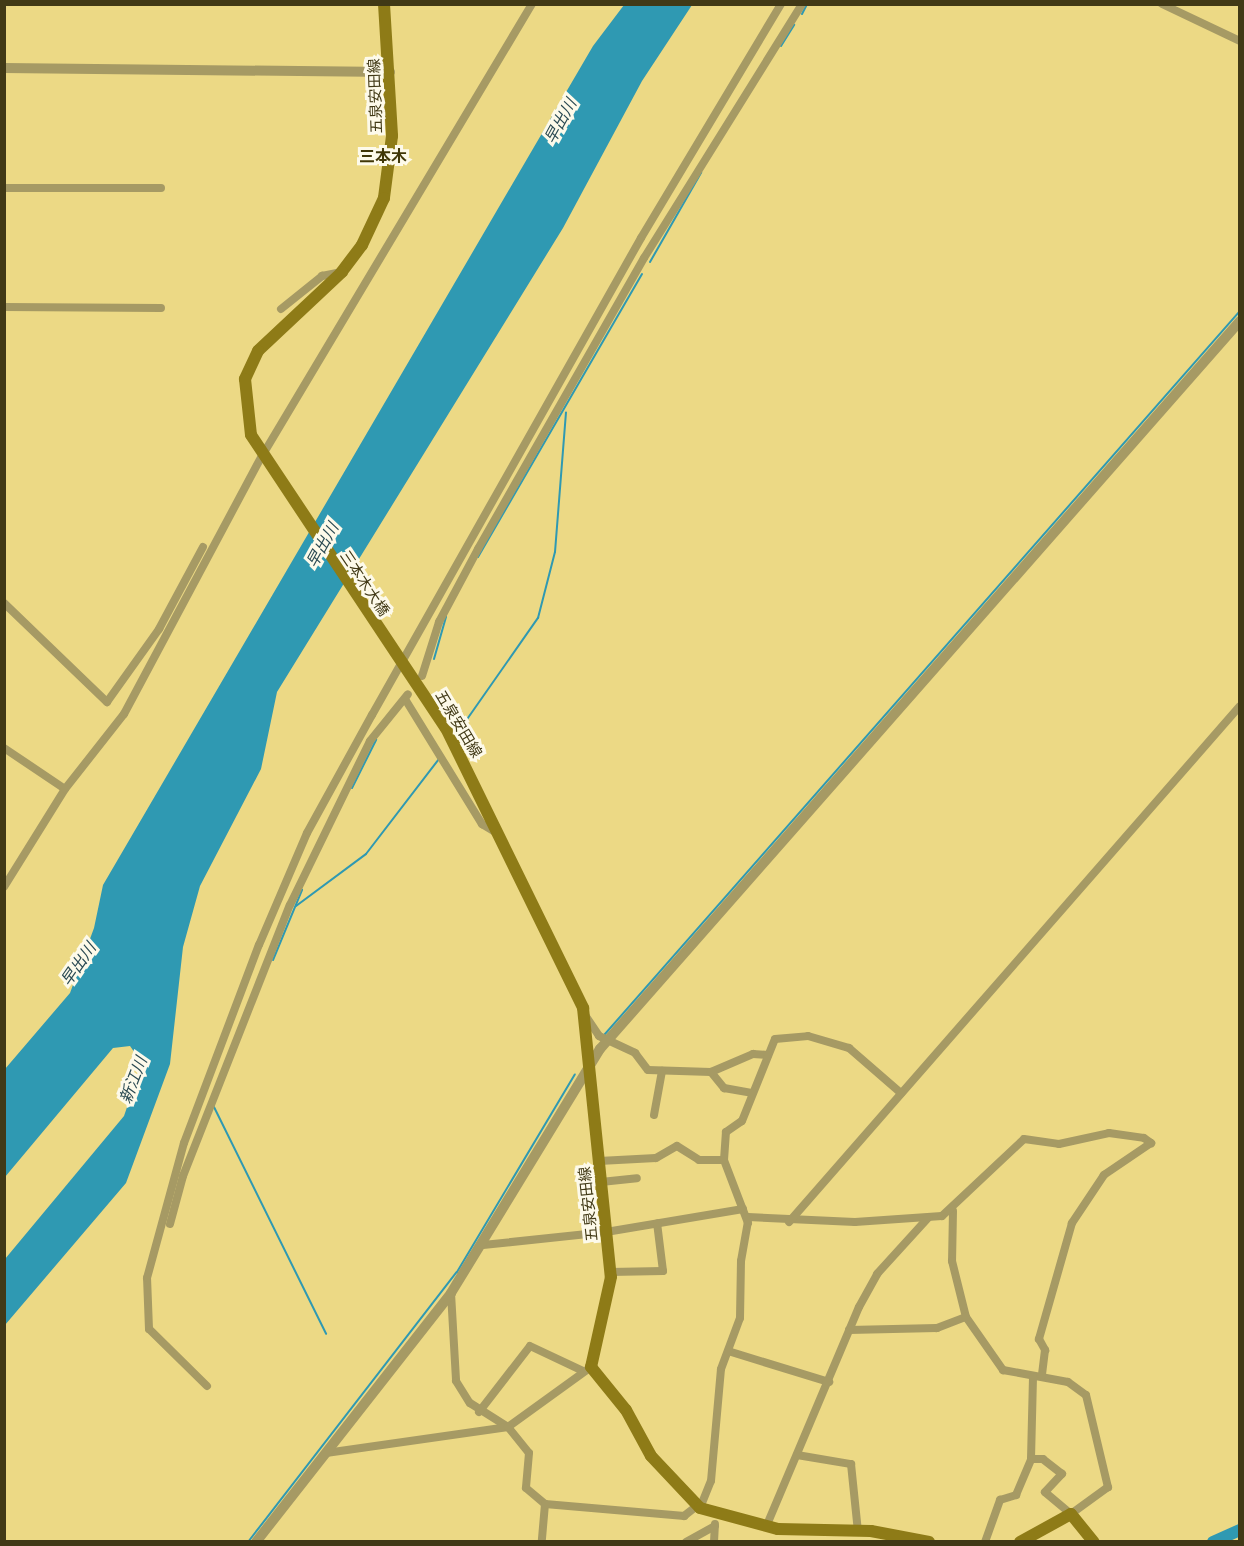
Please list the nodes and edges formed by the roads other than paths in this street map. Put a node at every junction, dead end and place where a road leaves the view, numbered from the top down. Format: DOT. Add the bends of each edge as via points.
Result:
graph roads {
  1 [pos="384,4"];
  2 [pos="532,4"];
  3 [pos="781,4"];
  4 [pos="802,4"];
  5 [pos="1162,4"];
  6 [pos="1239,41"];
  7 [pos="4,69"];
  8 [pos="390,72"];
  9 [pos="4,188"];
  10 [pos="161,189"];
  11 [pos="342,272"];
  12 [pos="4,307"];
  13 [pos="161,308"];
  14 [pos="281,309"];
  15 [pos="1239,321"];
  16 [pos="263,458"];
  17 [pos="203,547"];
  18 [pos="4,603"];
  19 [pos="402,665"];
  20 [pos="422,676"];
  21 [pos="1239,706"];
  22 [pos="4,748"];
  23 [pos="65,789"];
  24 [pos="499,834"];
  25 [pos="4,887"];
  26 [pos="583,1012"];
  27 [pos="608,1041"];
  28 [pos="768,1055"];
  29 [pos="589,1065"];
  30 [pos="662,1071"];
  31 [pos="711,1071"];
  32 [pos="752,1093"];
  33 [pos="902,1093"];
  34 [pos="654,1115"];
  35 [pos="724,1160"];
  36 [pos="598,1161"];
  37 [pos="637,1178"];
  38 [pos="601,1182"];
  39 [pos="743,1209"];
  40 [pos="953,1211"];
  41 [pos="748,1217"];
  42 [pos="928,1218"];
  43 [pos="789,1222"];
  44 [pos="657,1223"];
  45 [pos="170,1224"];
  46 [pos="606,1232"];
  47 [pos="483,1245"];
  48 [pos="610,1272"];
  49 [pos="451,1293"];
  50 [pos="966,1317"];
  51 [pos="849,1330"];
  52 [pos="728,1351"];
  53 [pos="587,1369"];
  54 [pos="1037,1377"];
  55 [pos="829,1382"];
  56 [pos="207,1386"];
  57 [pos="479,1412"];
  58 [pos="508,1427"];
  59 [pos="326,1453"];
  60 [pos="797,1455"];
  61 [pos="1031,1459"];
  62 [pos="545,1504"];
  63 [pos="698,1507"];
  64 [pos="1071,1514"];
  65 [pos="716,1521"];
  66 [pos="766,1527"];
  67 [pos="858,1532"];
  68 [pos="819,1537"];
  69 [pos="256,1542"];
  70 [pos="542,1542"];
  71 [pos="686,1542"];
  72 [pos="714,1542"];
  73 [pos="929,1542"];
  74 [pos="985,1542"];
  75 [pos="1020,1542"];
  76 [pos="1094,1542"];
  1 -- 8 [label="main road, 五泉安田線"];
  2 -- 16 [label="street"];
  3 -- 19 [label="street" via="604,303"];
  4 -- 20 [label="street" via="644,258 478,549 439,622"];
  5 -- 6 [label="street"];
  7 -- 8 [label="street"];
  8 -- 11 [label="main road, 五泉安田線" via="391,163 384,198 362,245"];
  9 -- 10 [label="street"];
  11 -- 14 [label="street" via="322,276"];
  11 -- 16 [label="main road, 五泉安田線" via="258,351 245,379 247,419"];
  12 -- 13 [label="street"];
  15 -- 27 [label="street"];
  16 -- 19 [label="main road, 三本木大橋"];
  16 -- 23 [label="street" via="124,714"];
  17 -- 18 [label="street" via="159,629 107,702"];
  19 -- 24 [label="main road, 五泉安田線" via="446,728"];
  19 -- 56 [label="street" via="307,833 259,945 162,1210 147,1278 149,1329"];
  21 -- 33 [label="street"];
  22 -- 23 [label="street"];
  23 -- 25 [label="street"];
  24 -- 26 [label="main road, 五泉安田線"];
  24 -- 45 [label="street" via="482,824 407,696 370,741 290,904 187,1165"];
  26 -- 27 [label="street"];
  26 -- 29 [label="main road, 五泉安田線"];
  27 -- 29 [label="street"];
  27 -- 30 [label="street" via="635,1053 645,1068"];
  28 -- 31 [label="street" via="753,1054"];
  28 -- 32 [label="street"];
  28 -- 33 [label="street" via="776,1039 824,1038 866,1058"];
  29 -- 36 [label="main road, 五泉安田線"];
  29 -- 47 [label="street"];
  30 -- 31 [label="street"];
  30 -- 34 [label="street"];
  31 -- 32 [label="street" via="724,1088"];
  32 -- 35 [label="street" via="742,1121 726,1132"];
  33 -- 43 [label="street"];
  35 -- 36 [label="street" via="699,1160 693,1151 677,1146 656,1158"];
  35 -- 39 [label="street"];
  36 -- 38 [label="main road, 五泉安田線"];
  37 -- 38 [label="street"];
  38 -- 46 [label="main road, 五泉安田線"];
  39 -- 41 [label="street"];
  39 -- 44 [label="street"];
  40 -- 42 [label="street"];
  40 -- 50 [label="street" via="952,1261"];
  40 -- 54 [label="street" via="1024,1139 1059,1144 1109,1133 1151,1143 1104,1175 1072,1223 1039,1339 1045,1350"];
  41 -- 43 [label="street"];
  41 -- 52 [label="street" via="740,1318"];
  42 -- 43 [label="street"];
  42 -- 51 [label="street" via="877,1274"];
  44 -- 46 [label="street"];
  44 -- 48 [label="street" via="663,1271"];
  46 -- 47 [label="street"];
  46 -- 48 [label="main road, 五泉安田線"];
  47 -- 49 [label="street"];
  48 -- 53 [label="main road, 五泉安田線" via="611,1290"];
  49 -- 57 [label="street" via="456,1381"];
  49 -- 59 [label="street"];
  50 -- 51 [label="street" via="937,1328"];
  50 -- 54 [label="street" via="1003,1370"];
  51 -- 55 [label="street"];
  52 -- 55 [label="street"];
  52 -- 63 [label="street" via="711,1480"];
  53 -- 57 [label="street" via="530,1346"];
  53 -- 58 [label="street" via="578,1381"];
  53 -- 63 [label="main road" via="626,1410 651,1456"];
  54 -- 61 [label="street"];
  54 -- 64 [label="street" via="1068,1382 1086,1395 1104,1458 1108,1487"];
  55 -- 60 [label="street"];
  57 -- 58 [label="street"];
  58 -- 59 [label="street"];
  58 -- 62 [label="street" via="529,1453 526,1488"];
  59 -- 69 [label="street"];
  60 -- 66 [label="street"];
  60 -- 67 [label="street" via="851,1464"];
  61 -- 64 [label="street" via="1043,1459 1062,1474 1045,1492"];
  61 -- 74 [label="street" via="1016,1495 1000,1500"];
  62 -- 63 [label="street" via="684,1516"];
  62 -- 70 [label="street"];
  63 -- 65 [label="main road"];
  64 -- 75 [label="main road"];
  64 -- 76 [label="main road"];
  65 -- 66 [label="main road"];
  65 -- 71 [label="street"];
  65 -- 72 [label="street"];
  66 -- 68 [label="main road"];
  67 -- 68 [label="main road"];
  67 -- 73 [label="main road"];
}
